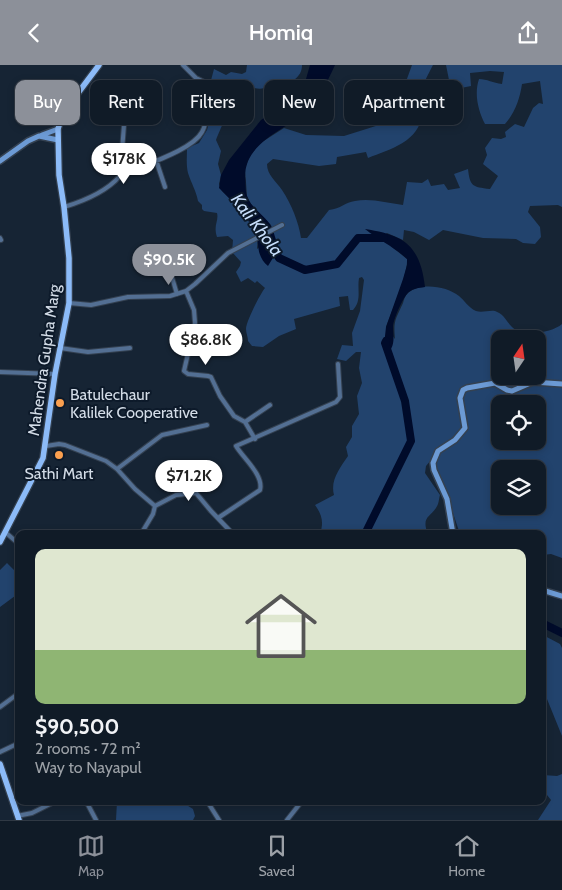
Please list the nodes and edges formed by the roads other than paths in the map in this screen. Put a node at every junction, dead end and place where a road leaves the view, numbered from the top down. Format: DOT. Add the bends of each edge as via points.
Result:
graph roads {
  1 [pos="99,65"];
  2 [pos="184,65"];
  3 [pos="124,125"];
  4 [pos="58,129"];
  5 [pos="39,135"];
  6 [pos="58,140"];
  7 [pos="156,160"];
  8 [pos="0,161"];
  9 [pos="128,172"];
  10 [pos="165,187"];
  11 [pos="64,207"];
  12 [pos="282,225"];
  13 [pos="167,261"];
  14 [pos="186,291"];
  15 [pos="177,294"];
  16 [pos="69,303"];
  17 [pos="60,348"];
  18 [pos="130,348"];
  19 [pos="338,364"];
  20 [pos="0,372"];
  21 [pos="55,374"];
  22 [pos="562,384"];
  23 [pos="270,405"];
  24 [pos="245,423"];
  25 [pos="207,425"];
  26 [pos="255,439"];
  27 [pos="46,446"];
  28 [pos="117,469"];
  29 [pos="155,506"];
  30 [pos="218,518"];
  31 [pos="2,530"];
  32 [pos="143,530"];
  33 [pos="229,530"];
  34 [pos="452,530"];
  35 [pos="15,541"];
  36 [pos="0,542"];
  37 [pos="546,591"];
  38 [pos="562,596"];
  39 [pos="15,696"];
  40 [pos="0,707"];
  41 [pos="15,745"];
  42 [pos="0,752"];
  43 [pos="0,764"];
  44 [pos="48,805"];
  45 [pos="88,805"];
  46 [pos="210,805"];
  47 [pos="299,805"];
  48 [pos="18,818"];
  49 [pos="96,820"];
  50 [pos="219,820"];
  51 [pos="287,820"];
  1 -- 4 [label="main road, Mahendra Gupha Marg" via="63,113"];
  2 -- 7 [label="street" via="207,84 208,107 202,134 180,151"];
  3 -- 9 [label="street" via="122,151"];
  4 -- 5 [label="street"];
  4 -- 6 [label="main road, Mahendra Gupha Marg"];
  5 -- 6 [label="street"];
  5 -- 8 [label="street"];
  6 -- 11 [label="main road, Mahendra Gupha Marg"];
  7 -- 9 [label="street"];
  7 -- 10 [label="street"];
  9 -- 11 [label="street" via="88,198"];
  11 -- 16 [label="main road, Mahendra Gupha Marg"];
  12 -- 14 [label="street" via="228,253"];
  13 -- 15 [label="street"];
  14 -- 15 [label="street"];
  14 -- 24 [label="street" via="194,310 195,323 184,371 208,375 234,416"];
  15 -- 16 [label="street" via="128,297 92,305"];
  16 -- 17 [label="main road, Mahendra Gupha Marg"];
  17 -- 18 [label="street" via="88,352"];
  17 -- 21 [label="main road, Mahendra Gupha Marg"];
  19 -- 26 [label="street" via="338,400"];
  20 -- 21 [label="street"];
  21 -- 27 [label="main road, Mahendra Gupha Marg"];
  22 -- 34 [label="street" via="533,382 507,391 494,383 463,390 460,398 465,427 455,440 438,451 433,463 447,499"];
  23 -- 24 [label="street"];
  24 -- 26 [label="street"];
  25 -- 28 [label="street" via="162,435"];
  26 -- 30 [label="street" via="236,446 258,476 260,490"];
  27 -- 28 [label="street" via="65,445 97,456"];
  27 -- 31 [label="main road, Mahendra Gupha Marg" via="39,466"];
  28 -- 29 [label="street"];
  29 -- 30 [label="street" via="176,495 193,492"];
  29 -- 32 [label="street"];
  30 -- 33 [label="street"];
  31 -- 35 [label="street"];
  31 -- 36 [label="main road, Mahendra Gupha Marg"];
  37 -- 38 [label="street"];
  39 -- 40 [label="street"];
  41 -- 42 [label="street"];
  43 -- 48 [label="main road"];
  44 -- 48 [label="street"];
  45 -- 49 [label="street"];
  46 -- 50 [label="street"];
  47 -- 51 [label="street"];
}
